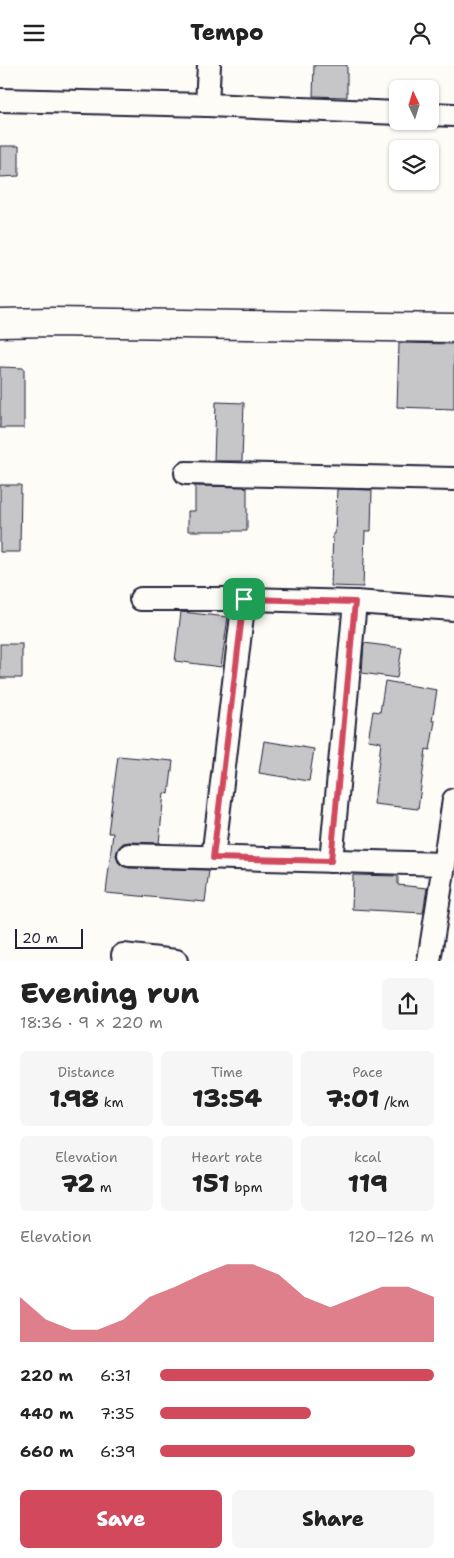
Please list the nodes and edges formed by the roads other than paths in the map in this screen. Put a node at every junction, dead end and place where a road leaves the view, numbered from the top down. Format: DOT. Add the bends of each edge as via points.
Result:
graph roads {
  1 [pos="209,65"];
  2 [pos="0,100"];
  3 [pos="207,105"];
  4 [pos="389,113"];
  5 [pos="439,114"];
  6 [pos="454,115"];
  7 [pos="0,323"];
  8 [pos="454,328"];
  9 [pos="186,473"];
  10 [pos="454,479"];
  11 [pos="141,599"];
  12 [pos="244,599"];
  13 [pos="355,602"];
  14 [pos="454,609"];
  15 [pos="454,800"];
  16 [pos="130,855"];
  17 [pos="213,858"];
  18 [pos="331,861"];
  19 [pos="444,864"];
  20 [pos="123,955"];
  21 [pos="176,961"];
  22 [pos="429,961"];
  1 -- 3 [label="street"];
  2 -- 3 [label="street"];
  3 -- 4 [label="street"];
  5 -- 6 [label="street"];
  7 -- 8 [label="street"];
  9 -- 10 [label="street"];
  11 -- 12 [label="street"];
  12 -- 13 [label="street"];
  12 -- 17 [label="street"];
  13 -- 14 [label="street"];
  13 -- 18 [label="street"];
  15 -- 19 [label="street"];
  16 -- 17 [label="street"];
  17 -- 18 [label="street"];
  18 -- 19 [label="street"];
  19 -- 22 [label="street"];
  20 -- 21 [label="street"];
}
